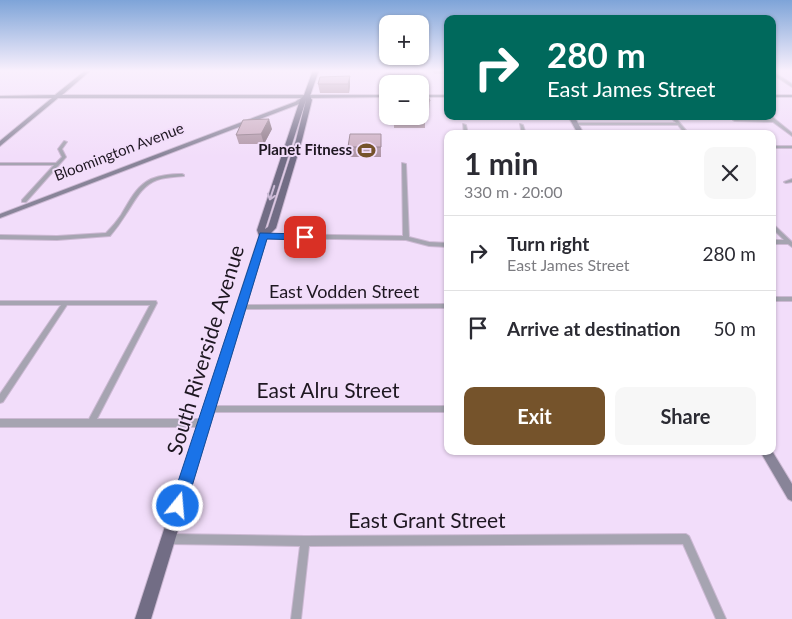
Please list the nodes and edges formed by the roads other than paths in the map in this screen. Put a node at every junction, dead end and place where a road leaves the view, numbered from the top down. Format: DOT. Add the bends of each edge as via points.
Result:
graph roads {
  1 [pos="54,99"];
  2 [pos="296,99"];
  3 [pos="303,99"];
  4 [pos="305,99"];
  5 [pos="308,99"];
  6 [pos="301,107"];
  7 [pos="284,108"];
  8 [pos="574,120"];
  9 [pos="676,120"];
  10 [pos="736,120"];
  11 [pos="774,121"];
  12 [pos="576,124"];
  13 [pos="679,124"];
  14 [pos="464,125"];
  15 [pos="521,125"];
  16 [pos="465,130"];
  17 [pos="523,130"];
  18 [pos="580,130"];
  19 [pos="684,130"];
  20 [pos="792,136"];
  21 [pos="65,142"];
  22 [pos="0,144"];
  23 [pos="776,147"];
  24 [pos="792,147"];
  25 [pos="0,164"];
  26 [pos="58,164"];
  27 [pos="404,164"];
  28 [pos="182,174"];
  29 [pos="792,180"];
  30 [pos="786,182"];
  31 [pos="24,201"];
  32 [pos="0,210"];
  33 [pos="0,216"];
  34 [pos="776,228"];
  35 [pos="263,236"];
  36 [pos="0,238"];
  37 [pos="406,238"];
  38 [pos="776,242"];
  39 [pos="791,243"];
  40 [pos="444,245"];
  41 [pos="776,299"];
  42 [pos="792,299"];
  43 [pos="0,303"];
  44 [pos="65,304"];
  45 [pos="444,306"];
  46 [pos="240,308"];
  47 [pos="0,400"];
  48 [pos="208,409"];
  49 [pos="444,409"];
  50 [pos="0,423"];
  51 [pos="91,423"];
  52 [pos="204,423"];
  53 [pos="768,455"];
  54 [pos="792,495"];
  55 [pos="168,539"];
  56 [pos="305,541"];
  57 [pos="143,619"];
  58 [pos="296,619"];
  59 [pos="721,619"];
  1 -- 22 [label="main road"];
  2 -- 31 [label="main road, Bloomington Avenue"];
  3 -- 7 [label="main road, Bloomington Avenue"];
  4 -- 6 [label="main road, South Riverside Avenue"];
  5 -- 35 [label="main road, South Riverside Avenue" via="272,228"];
  6 -- 7 [label="main road, Bloomington Avenue"];
  6 -- 35 [label="main road, South Riverside Avenue, one-way" via="260,230"];
  7 -- 33 [label="main road, Bloomington Avenue"];
  8 -- 12 [label="main road"];
  9 -- 13 [label="street"];
  10 -- 11 [label="street"];
  11 -- 20 [label="street"];
  12 -- 13 [label="street"];
  12 -- 18 [label="main road"];
  13 -- 19 [label="street"];
  14 -- 16 [label="street"];
  15 -- 17 [label="street"];
  21 -- 26 [label="street" via="60,149 64,157"];
  23 -- 24 [label="street"];
  25 -- 26 [label="street"];
  26 -- 31 [label="street"];
  27 -- 37 [label="street"];
  28 -- 36 [label="street" via="161,176 145,183 108,235"];
  29 -- 30 [label="street"];
  31 -- 32 [label="main road, Bloomington Avenue"];
  34 -- 39 [label="street"];
  35 -- 37 [label="street"];
  35 -- 46 [label="main road, South Riverside Avenue"];
  37 -- 40 [label="street"];
  38 -- 39 [label="street"];
  41 -- 42 [label="street"];
  43 -- 44 [label="street"];
  44 -- 47 [label="street"];
  44 -- 51 [label="street" via="154,303"];
  45 -- 46 [label="street, East Vodden Street"];
  46 -- 48 [label="main road, South Riverside Avenue"];
  48 -- 49 [label="street, East Alru Street"];
  48 -- 52 [label="main road, South Riverside Avenue"];
  50 -- 51 [label="street"];
  51 -- 52 [label="street"];
  52 -- 55 [label="main road, South Riverside Avenue"];
  53 -- 54 [label="street"];
  55 -- 56 [label="street, East Grant Street"];
  55 -- 57 [label="main road, South Riverside Avenue"];
  56 -- 58 [label="street"];
  56 -- 59 [label="street, East Grant Street" via="686,539"];
}
